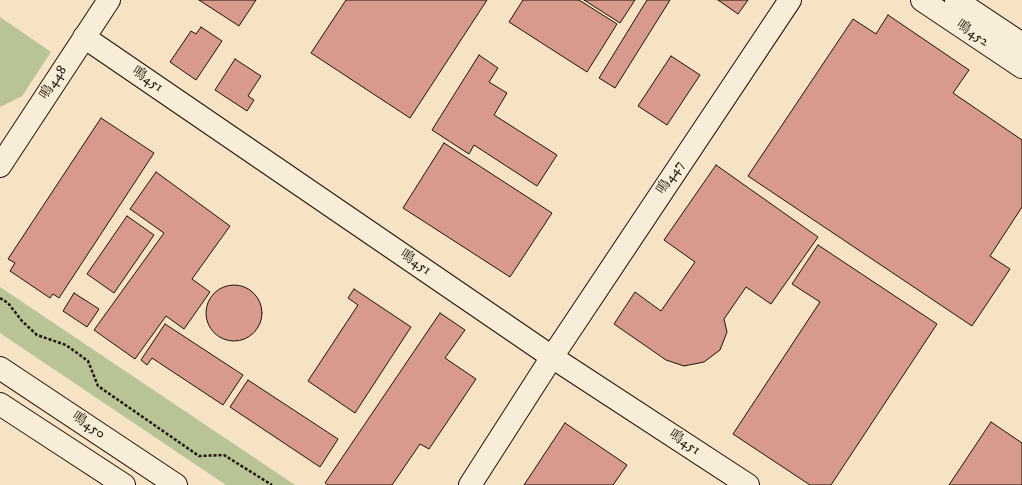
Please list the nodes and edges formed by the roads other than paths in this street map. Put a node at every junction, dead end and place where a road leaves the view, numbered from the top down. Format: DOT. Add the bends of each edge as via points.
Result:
graph roads {
  1 [pos="109,0"];
  2 [pos="790,0"];
  3 [pos="922,0"];
  4 [pos="956,0"];
  5 [pos="84,36"];
  6 [pos="1022,44"];
  7 [pos="1022,67"];
  8 [pos="0,166"];
  9 [pos="552,357"];
  10 [pos="0,368"];
  11 [pos="0,404"];
  12 [pos="124,485"];
  13 [pos="176,485"];
  14 [pos="470,485"];
  15 [pos="748,485"];
  1 -- 5 [label="street, 鳴448"];
  2 -- 9 [label="street, 鳴447"];
  3 -- 7 [label="street, 鳴452"];
  4 -- 6 [label="street, 鳴452"];
  5 -- 8 [label="street, 鳴448"];
  5 -- 9 [label="street, 鳴451"];
  9 -- 14 [label="street, 鳴447"];
  9 -- 15 [label="street, 鳴451"];
  10 -- 13 [label="street, 鳴450"];
  11 -- 12 [label="street, 鳴450"];
}
